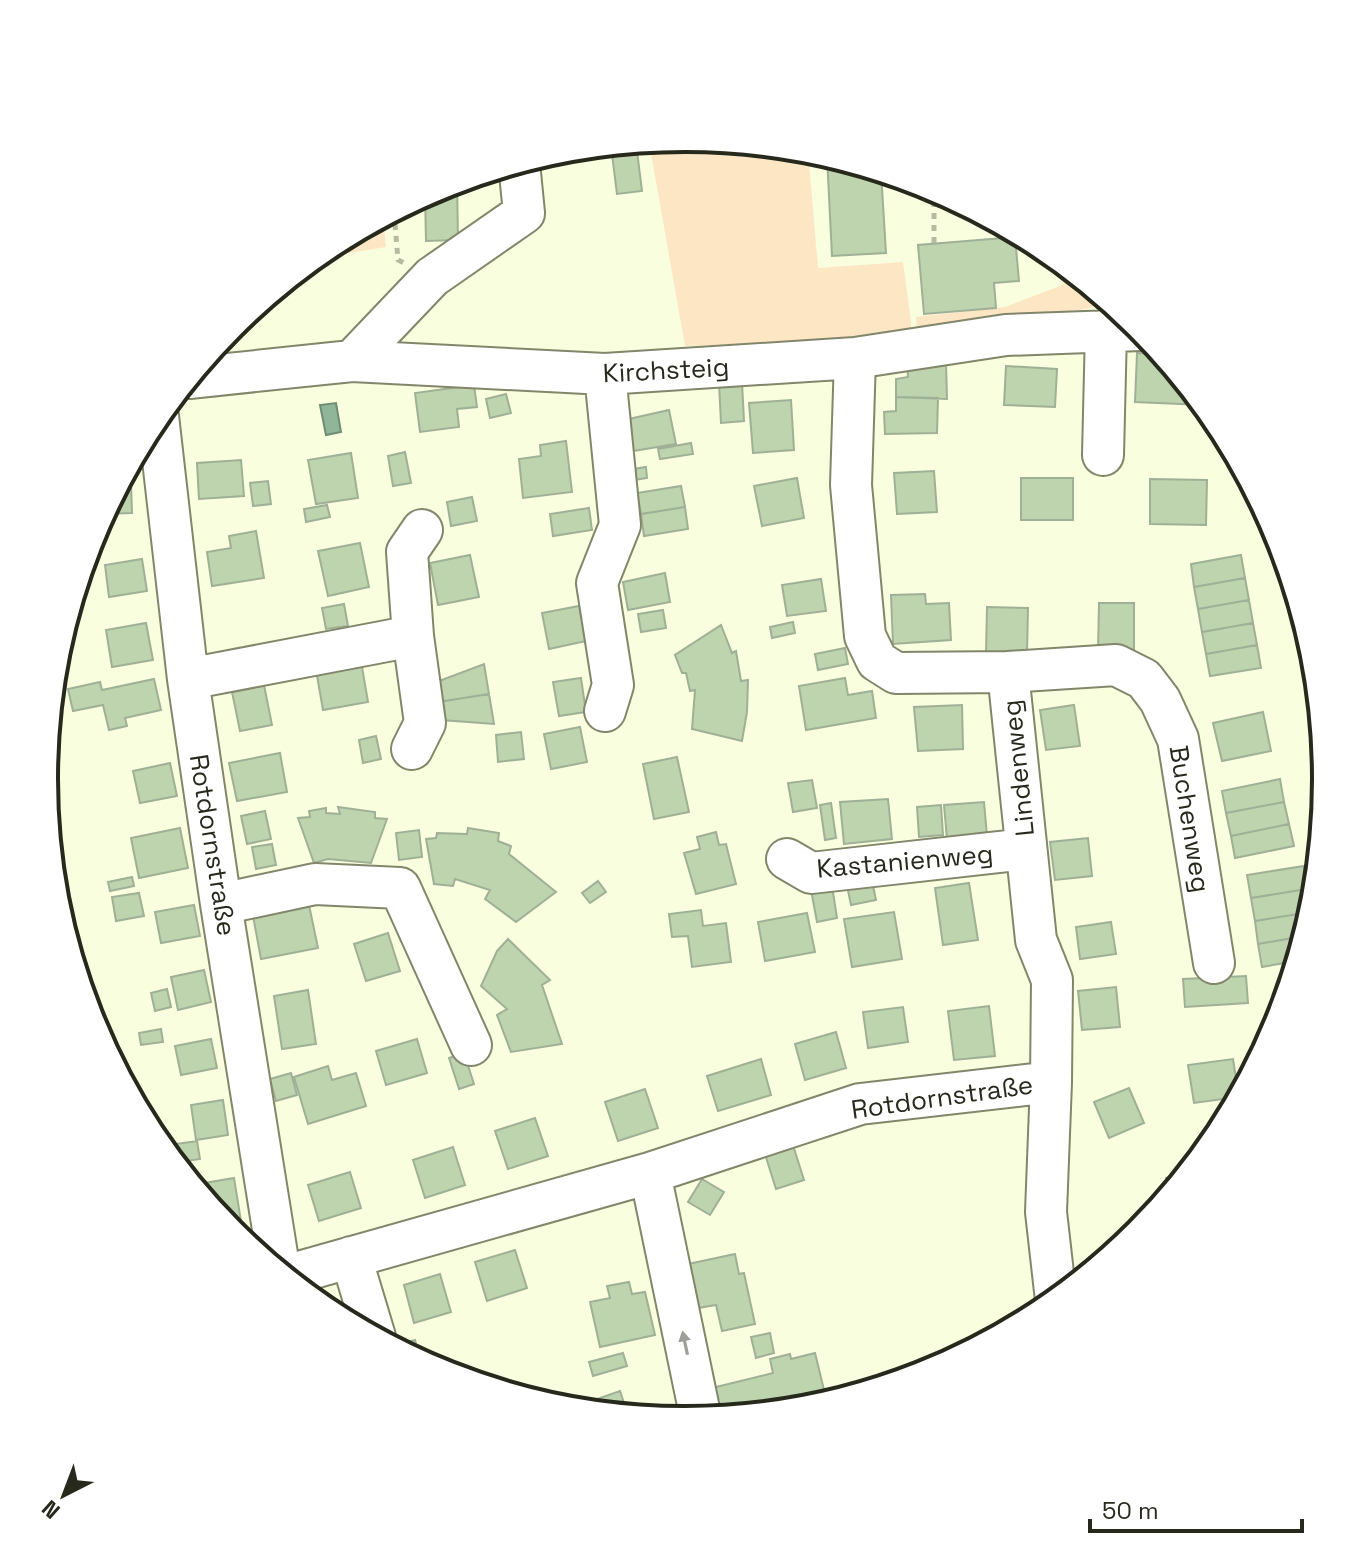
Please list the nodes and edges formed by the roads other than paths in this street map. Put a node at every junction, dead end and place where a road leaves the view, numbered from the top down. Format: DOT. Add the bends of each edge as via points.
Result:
graph roads {
  1 [pos="520,175"];
  2 [pos="1122,330"];
  3 [pos="1124,332"];
  4 [pos="855,358"];
  5 [pos="352,361"];
  6 [pos="605,374"];
  7 [pos="206,376"];
  8 [pos="160,437"];
  9 [pos="1103,455"];
  10 [pos="422,530"];
  11 [pos="413,636"];
  12 [pos="1008,672"];
  13 [pos="188,679"];
  14 [pos="605,711"];
  15 [pos="412,749"];
  16 [pos="1026,849"];
  17 [pos="787,859"];
  18 [pos="221,904"];
  19 [pos="1214,963"];
  20 [pos="471,1045"];
  21 [pos="1051,1082"];
  22 [pos="650,1173"];
  23 [pos="279,1257"];
  24 [pos="351,1257"];
  25 [pos="295,1271"];
  26 [pos="1054,1286"];
  27 [pos="370,1322"];
  28 [pos="698,1406"];
  1 -- 5 [label="street" via="524,213 432,277"];
  2 -- 4 [label="street, Kirchsteig" via="1006,335"];
  3 -- 9 [label="street"];
  4 -- 6 [label="street, Kirchsteig"];
  4 -- 12 [label="street, Lindenweg" via="851,485 865,636 877,661 896,673"];
  5 -- 6 [label="street, Kirchsteig"];
  5 -- 7 [label="street, Kirchsteig"];
  6 -- 14 [label="street" via="620,525 597,583 613,685"];
  8 -- 13 [label="street, Rotdornstraße"];
  10 -- 11 [label="street" via="407,552"];
  11 -- 13 [label="street"];
  11 -- 15 [label="street" via="425,723"];
  12 -- 16 [label="street, Lindenweg"];
  12 -- 19 [label="street, Buchenweg" via="1116,665 1144,679 1160,700 1178,739"];
  13 -- 18 [label="street, Rotdornstraße"];
  16 -- 17 [label="street, Kastanienweg" via="811,873"];
  16 -- 21 [label="street, Lindenweg" via="1036,940 1052,980"];
  18 -- 20 [label="street" via="315,884 400,888"];
  18 -- 23 [label="street, Rotdornstraße"];
  21 -- 22 [label="street, Rotdornstraße" via="860,1104"];
  21 -- 26 [label="street, Lindenweg" via="1046,1212"];
  22 -- 24 [label="street, Rotdornstraße"];
  28 -- 22 [label="street, one-way"];
  24 -- 25 [label="street, Rotdornstraße"];
  24 -- 27 [label="street"];
}
